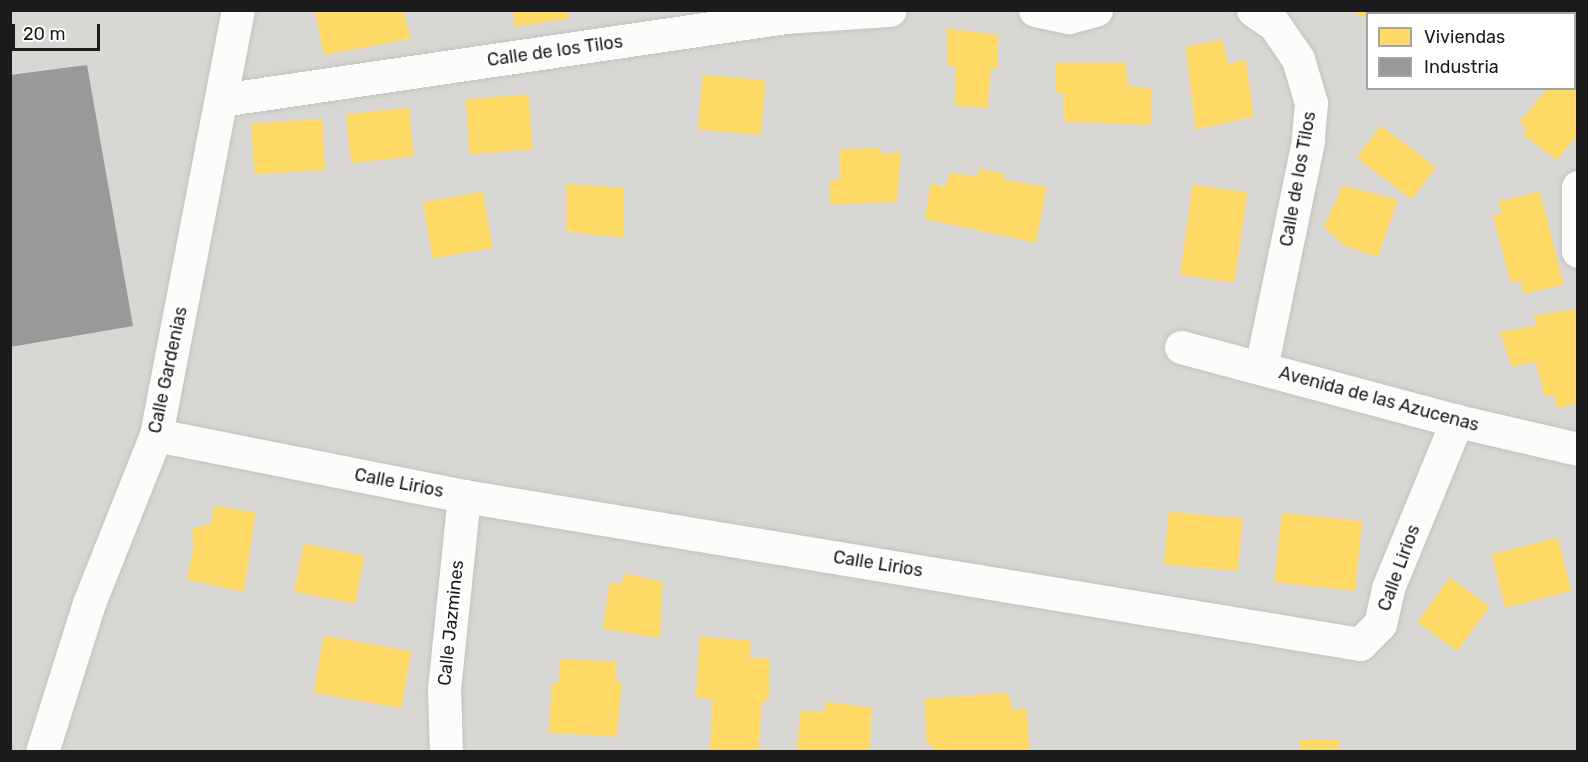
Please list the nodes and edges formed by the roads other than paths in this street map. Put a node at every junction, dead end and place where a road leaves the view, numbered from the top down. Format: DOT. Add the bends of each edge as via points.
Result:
graph roads {
  1 [pos="238,10"];
  2 [pos="890,10"];
  3 [pos="1035,10"];
  4 [pos="1096,10"];
  5 [pos="1253,10"];
  6 [pos="221,100"];
  7 [pos="1578,187"];
  8 [pos="1578,251"];
  9 [pos="1181,347"];
  10 [pos="1261,366"];
  11 [pos="1457,422"];
  12 [pos="156,435"];
  13 [pos="1578,449"];
  14 [pos="464,495"];
  15 [pos="42,752"];
  16 [pos="446,752"];
  1 -- 6 [label="street, Calle Gardenias"];
  2 -- 6 [label="street, Calle de los Tilos" via="786,17"];
  3 -- 4 [label="street" via="1069,17"];
  5 -- 10 [label="street, Calle de los Tilos" via="1274,24 1298,59 1311,103 1308,141"];
  6 -- 12 [label="street, Calle Gardenias"];
  7 -- 8 [label="street"];
  9 -- 10 [label="street, Avenida de las Azucenas"];
  10 -- 11 [label="street, Avenida de las Azucenas"];
  11 -- 13 [label="street, Avenida de las Azucenas"];
  11 -- 14 [label="street, Calle Lirios" via="1388,588 1380,624 1360,644"];
  12 -- 14 [label="street, Calle Lirios"];
  12 -- 15 [label="street, Calle Gardenias" via="89,603"];
  14 -- 16 [label="street, Calle Jazmines" via="444,689"];
}
